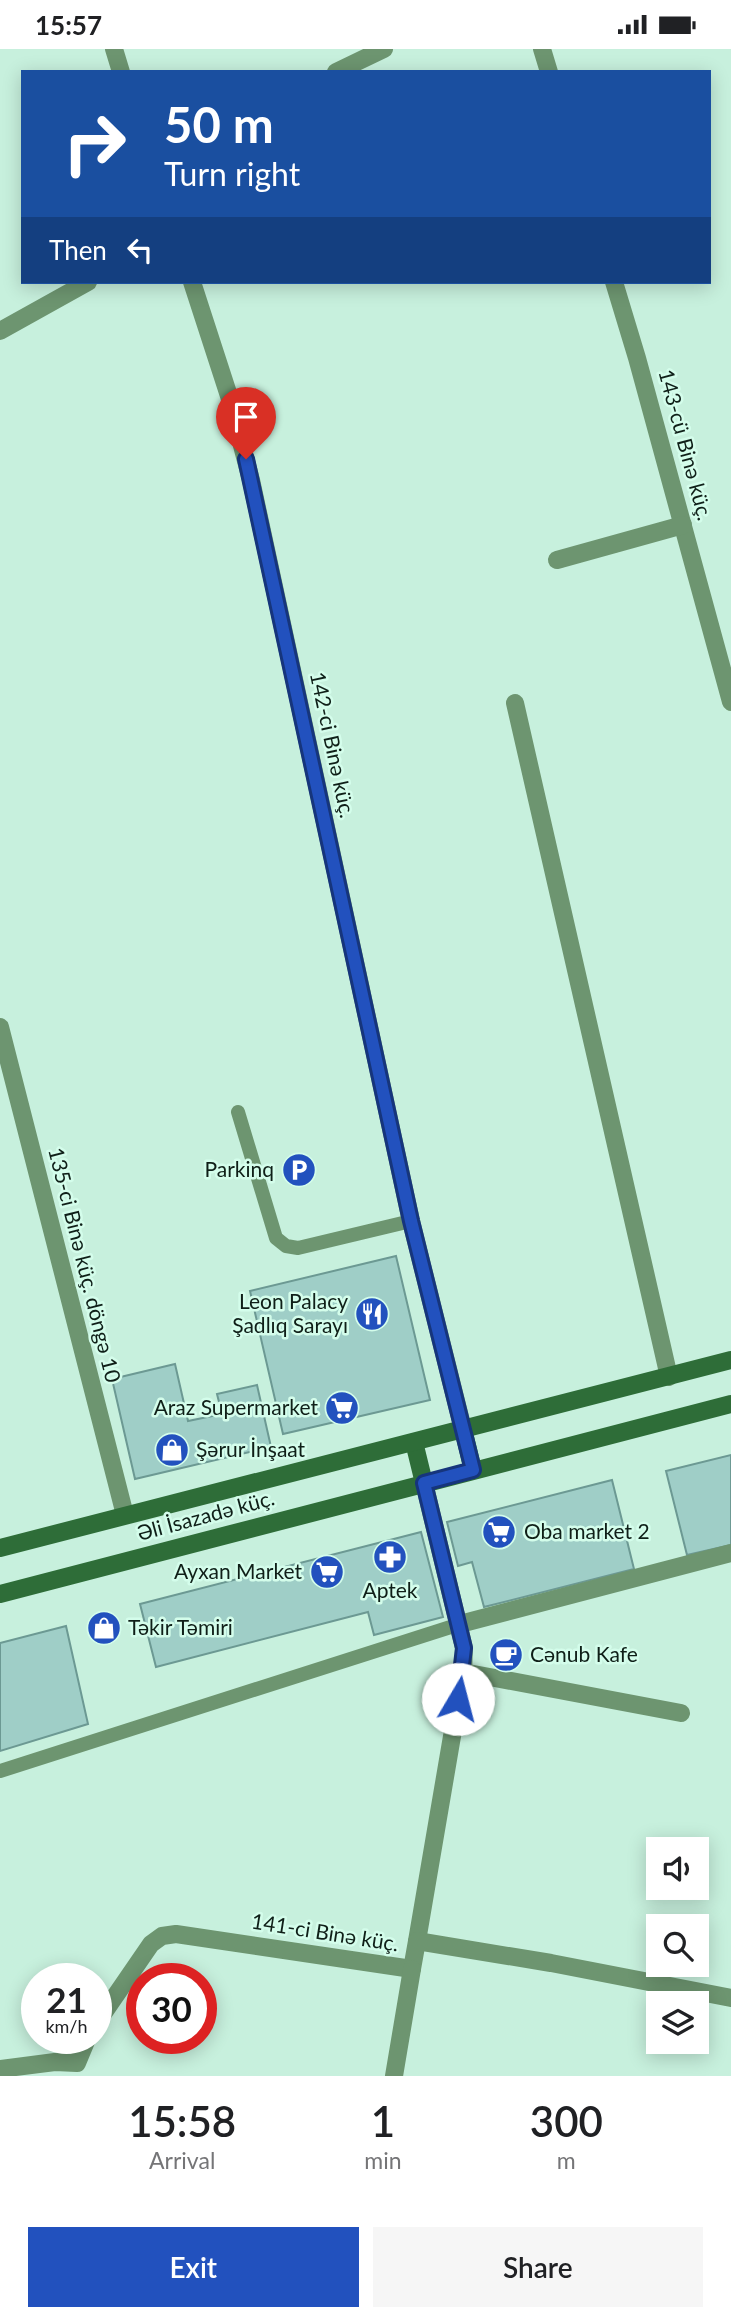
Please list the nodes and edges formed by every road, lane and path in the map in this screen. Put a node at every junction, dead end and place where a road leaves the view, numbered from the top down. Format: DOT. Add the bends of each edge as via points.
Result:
graph roads {
  1 [pos="114,49"];
  2 [pos="384,49"];
  3 [pos="542,49"];
  4 [pos="120,70"];
  5 [pos="341,70"];
  6 [pos="548,70"];
  7 [pos="84,284"];
  8 [pos="193,284"];
  9 [pos="615,284"];
  10 [pos="0,331"];
  11 [pos="683,526"];
  12 [pos="557,560"];
  13 [pos="731,702"];
  14 [pos="515,703"];
  15 [pos="0,1027"];
  16 [pos="238,1112"];
  17 [pos="411,1221"];
  18 [pos="731,1360"];
  19 [pos="669,1377"];
  20 [pos="731,1404"];
  21 [pos="463,1429"];
  22 [pos="414,1442"];
  23 [pos="473,1470"];
  24 [pos="424,1483"];
  25 [pos="125,1515"];
  26 [pos="0,1548"];
  27 [pos="731,1553"];
  28 [pos="0,1594"];
  29 [pos="460,1624"];
  30 [pos="463,1672"];
  31 [pos="681,1713"];
  32 [pos="0,1770"];
  33 [pos="417,1941"];
  34 [pos="412,1969"];
  35 [pos="112,1998"];
  36 [pos="731,1998"];
  37 [pos="0,2069"];
  38 [pos="76,2070"];
  39 [pos="394,2076"];
  1 -- 4 [label="street"];
  2 -- 5 [label="street"];
  3 -- 6 [label="street"];
  7 -- 10 [label="street"];
  8 -- 17 [label="street, 142-ci Binə küç." via="251,480"];
  9 -- 11 [label="street, 143-cü Binə küç."];
  11 -- 12 [label="street"];
  11 -- 13 [label="street, 143-cü Binə küç."];
  14 -- 19 [label="street"];
  15 -- 25 [label="street, 135-ci Binə küç. döngə 10"];
  16 -- 17 [label="lane" via="276,1238 286,1246 298,1248"];
  17 -- 21 [label="street, 142-ci Binə küç."];
  18 -- 19 [label="main road"];
  19 -- 21 [label="main road"];
  20 -- 23 [label="main road"];
  21 -- 22 [label="main road, Əli İsazadə küç."];
  21 -- 23 [label="main road"];
  22 -- 24 [label="main road"];
  22 -- 25 [label="main road, Əli İsazadə küç."];
  23 -- 24 [label="main road, Əli İsazadə küç."];
  24 -- 28 [label="main road, Əli İsazadə küç."];
  24 -- 29 [label="street"];
  25 -- 26 [label="main road, Əli İsazadə küç."];
  27 -- 29 [label="street"];
  29 -- 30 [label="street"];
  29 -- 32 [label="lane"];
  30 -- 31 [label="street"];
  30 -- 33 [label="street"];
  33 -- 34 [label="street, 141-ci Binə küç."];
  33 -- 36 [label="street, 141-ci Binə küç."];
  34 -- 35 [label="street, 141-ci Binə küç." via="176,1934 150,1944"];
  34 -- 39 [label="street"];
  37 -- 38 [label="street" via="55,2062"];
}
